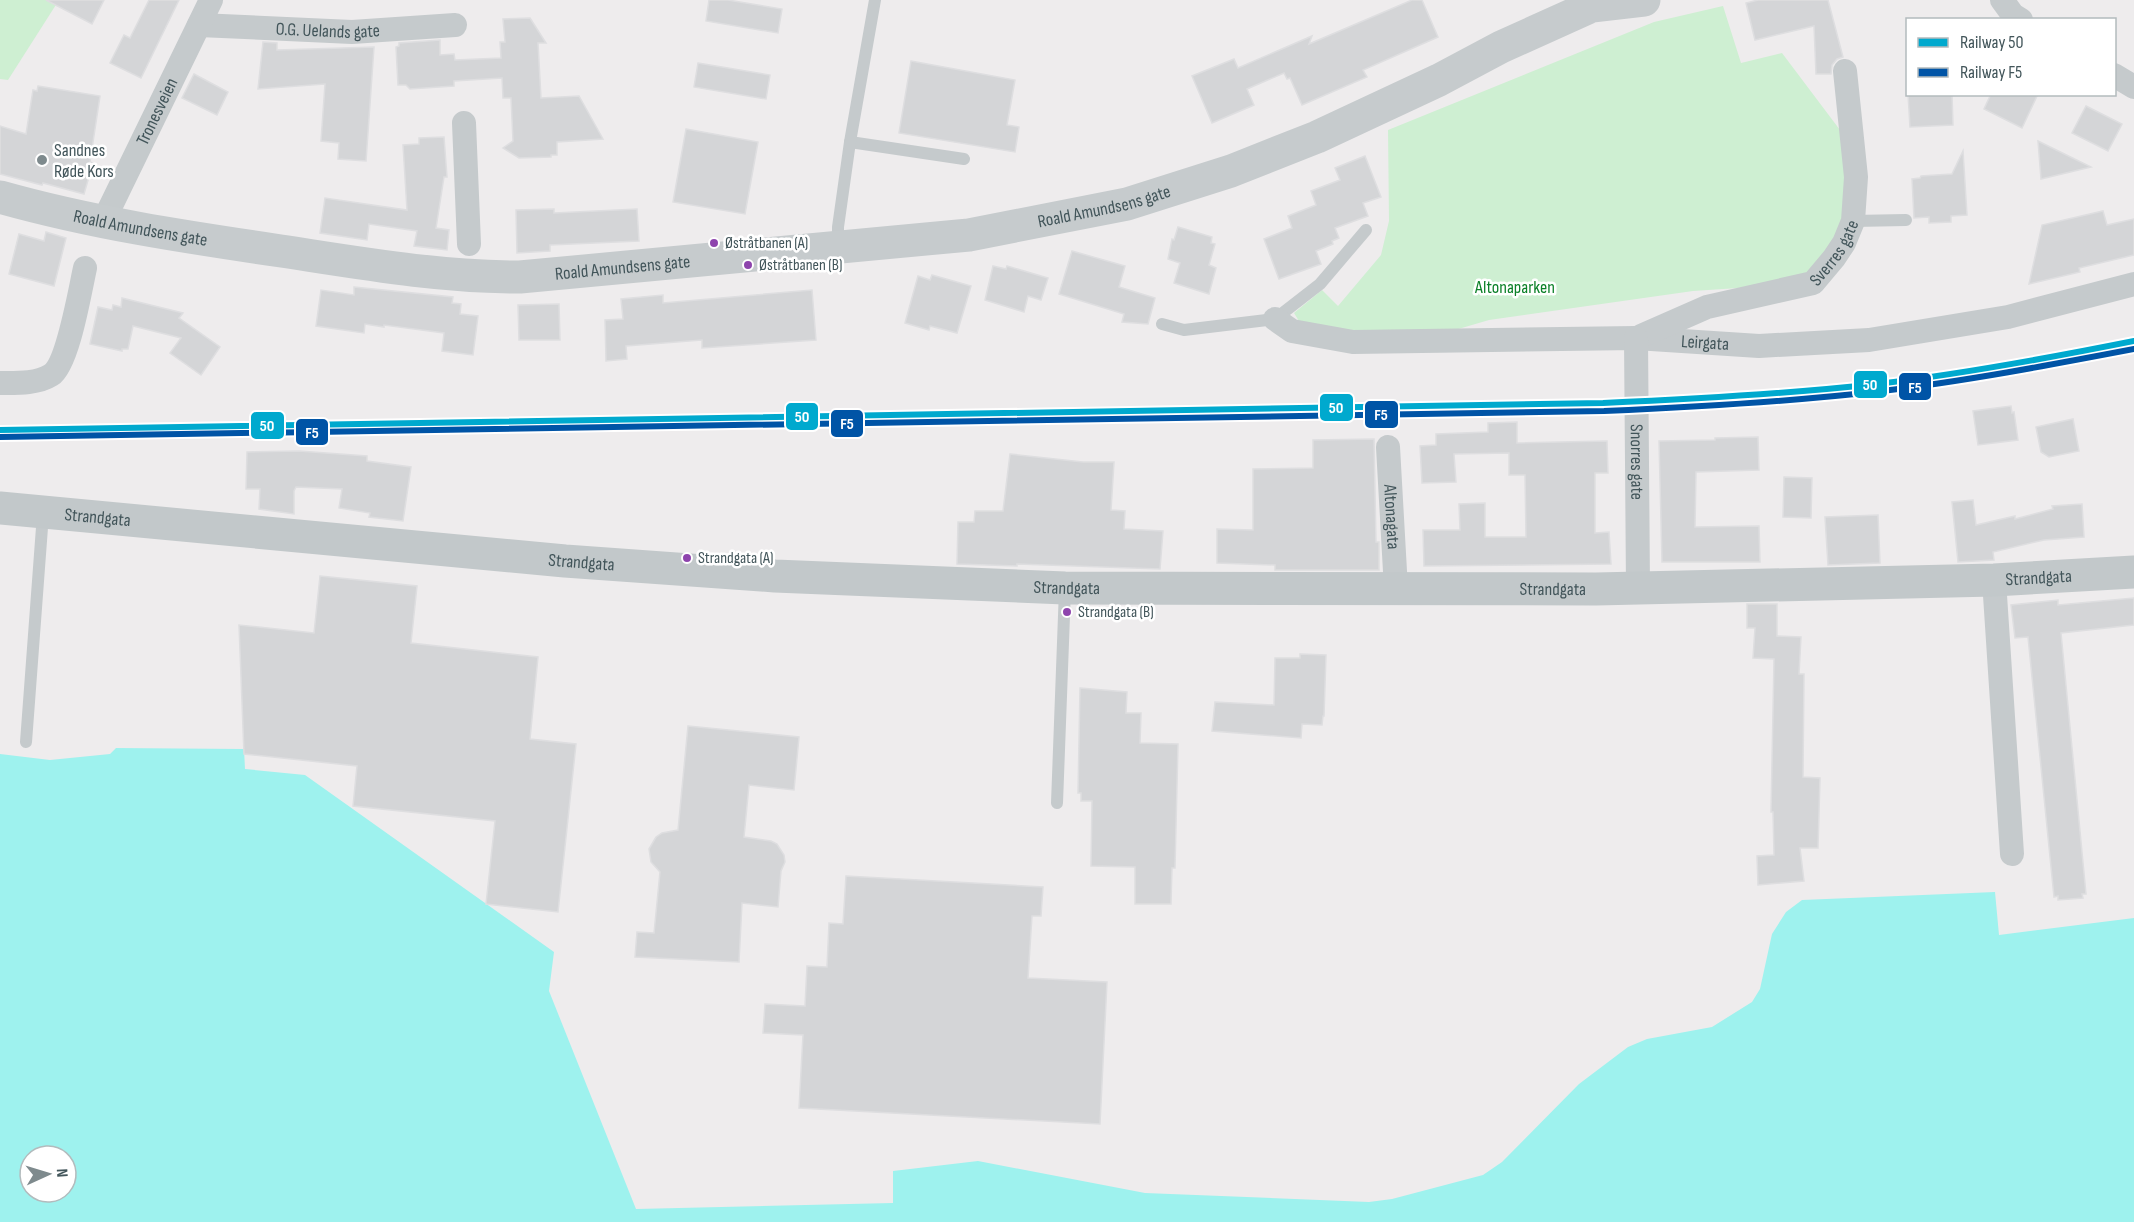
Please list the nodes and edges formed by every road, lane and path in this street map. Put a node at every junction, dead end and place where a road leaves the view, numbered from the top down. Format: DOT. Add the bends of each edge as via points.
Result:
graph roads {
  1 [pos="211,0"];
  2 [pos="875,0"];
  3 [pos="1646,0"];
  4 [pos="2002,0"];
  5 [pos="2018,18"];
  6 [pos="199,25"];
  7 [pos="455,25"];
  8 [pos="1845,71"];
  9 [pos="2116,76"];
  10 [pos="2134,87"];
  11 [pos="464,123"];
  12 [pos="850,142"];
  13 [pos="964,159"];
  14 [pos="0,197"];
  15 [pos="1906,220"];
  16 [pos="1853,221"];
  17 [pos="103,222"];
  18 [pos="1366,230"];
  19 [pos="469,244"];
  20 [pos="838,248"];
  21 [pos="85,268"];
  22 [pos="2134,284"];
  23 [pos="1275,319"];
  24 [pos="1162,324"];
  25 [pos="1636,338"];
  26 [pos="0,383"];
  27 [pos="1388,447"];
  28 [pos="0,508"];
  29 [pos="43,513"];
  30 [pos="2134,572"];
  31 [pos="1994,580"];
  32 [pos="1638,587"];
  33 [pos="1065,588"];
  34 [pos="1396,589"];
  35 [pos="26,742"];
  36 [pos="1057,803"];
  37 [pos="2012,854"];
  1 -- 6 [label="street, Tronesveien"];
  2 -- 12 [label="lane"];
  3 -- 20 [label="street, Roald Amundsens gate" via="1599,26 1511,62 1438,80 1317,138 1127,204 969,235"];
  4 -- 5 [label="street"];
  6 -- 7 [label="street, O.G. Uelands gate" via="352,32"];
  6 -- 17 [label="street, Tronesveien"];
  8 -- 16 [label="street, Sverres gate" via="1856,177"];
  9 -- 10 [label="street"];
  11 -- 19 [label="street"];
  12 -- 13 [label="lane"];
  12 -- 20 [label="lane"];
  14 -- 17 [label="street, Roald Amundsens gate"];
  15 -- 16 [label="lane"];
  16 -- 25 [label="street, Sverres gate" via="1844,243 1813,283 1707,307"];
  17 -- 20 [label="street, Roald Amundsens gate" via="412,271 482,277 520,277"];
  18 -- 23 [label="lane" via="1320,284"];
  21 -- 26 [label="street" via="59,368 33,381"];
  22 -- 25 [label="street, Leirgata" via="2008,317 1869,340 1759,346"];
  23 -- 24 [label="lane" via="1184,330"];
  23 -- 25 [label="street, Leirgata" via="1292,330 1353,342"];
  25 -- 32 [label="street, Snorres gate"];
  27 -- 34 [label="street, Altonagata"];
  28 -- 29 [label="main road, Strandgata"];
  29 -- 33 [label="main road, Strandgata" via="577,562 775,576"];
  29 -- 35 [label="lane"];
  30 -- 31 [label="main road, Strandgata"];
  31 -- 32 [label="main road, Strandgata"];
  31 -- 37 [label="street"];
  32 -- 34 [label="main road, Strandgata"];
  33 -- 34 [label="main road, Strandgata"];
  33 -- 36 [label="lane"];
}
